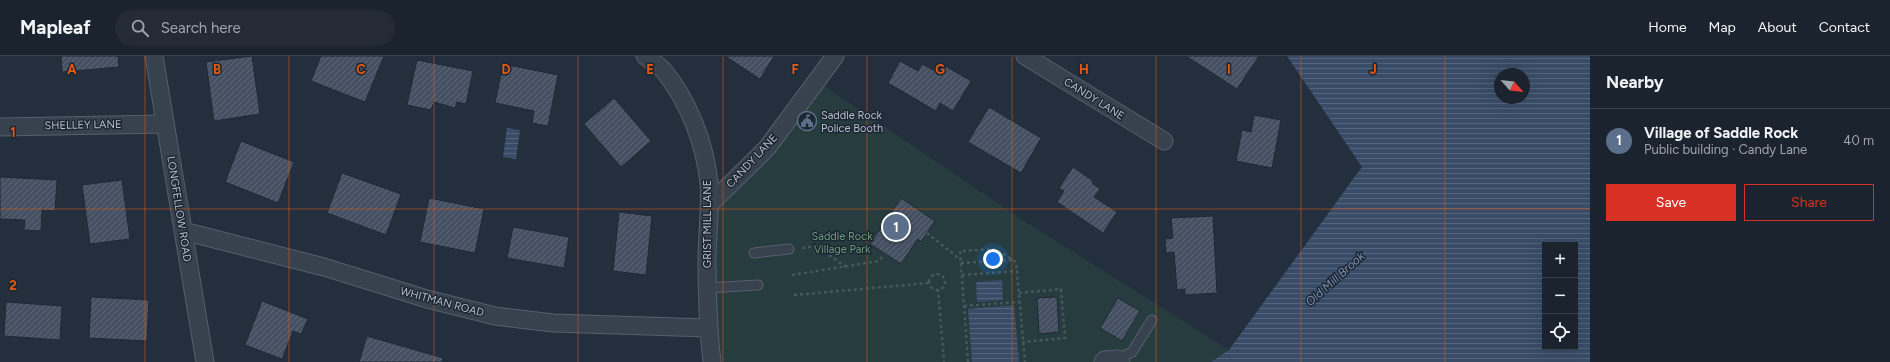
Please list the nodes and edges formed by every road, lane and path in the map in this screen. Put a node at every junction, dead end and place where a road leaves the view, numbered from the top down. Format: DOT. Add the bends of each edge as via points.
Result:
graph roads {
  1 [pos="154,56"];
  2 [pos="645,56"];
  3 [pos="835,56"];
  4 [pos="1025,56"];
  5 [pos="165,124"];
  6 [pos="0,127"];
  7 [pos="1164,141"];
  8 [pos="709,205"];
  9 [pos="183,231"];
  10 [pos="927,233"];
  11 [pos="789,249"];
  12 [pos="754,253"];
  13 [pos="882,257"];
  14 [pos="961,260"];
  15 [pos="1013,260"];
  16 [pos="962,264"];
  17 [pos="846,266"];
  18 [pos="1017,271"];
  19 [pos="792,275"];
  20 [pos="962,275"];
  21 [pos="929,283"];
  22 [pos="758,285"];
  23 [pos="707,288"];
  24 [pos="938,289"];
  25 [pos="1019,293"];
  26 [pos="794,296"];
  27 [pos="1019,302"];
  28 [pos="964,306"];
  29 [pos="1152,320"];
  30 [pos="708,328"];
  31 [pos="1023,342"];
  32 [pos="1114,361"];
  33 [pos="205,362"];
  34 [pos="712,362"];
  35 [pos="944,362"];
  36 [pos="968,362"];
  37 [pos="1025,362"];
  1 -- 5 [label="street, LONGFELLOW ROAD"];
  2 -- 8 [label="street, GRIST MILL LANE" via="663,70 683,100 696,128 709,183"];
  3 -- 8 [label="street, CANDY LANE" via="767,148"];
  4 -- 7 [label="street, CANDY LANE"];
  5 -- 6 [label="street, SHELLEY LANE"];
  5 -- 9 [label="street, LONGFELLOW ROAD"];
  8 -- 23 [label="street, GRIST MILL LANE"];
  9 -- 30 [label="street, WHITMAN ROAD" via="324,267 427,299 495,316 553,323"];
  9 -- 33 [label="street, LONGFELLOW ROAD"];
  10 -- 14 [label="path"];
  11 -- 12 [label="lane"];
  11 -- 17 [label="path" via="816,246"];
  13 -- 17 [label="path" via="879,261"];
  14 -- 15 [label="path" via="960,251 996,249"];
  14 -- 16 [label="path"];
  15 -- 16 [label="path"];
  15 -- 18 [label="path" via="1016,262"];
  16 -- 20 [label="path"];
  17 -- 19 [label="path"];
  18 -- 20 [label="path"];
  18 -- 25 [label="path"];
  20 -- 28 [label="path"];
  21 -- 24 [label="path"];
  21 -- 24 [label="path" via="932,275 942,276 944,283"];
  21 -- 26 [label="path"];
  22 -- 23 [label="lane"];
  23 -- 30 [label="street, GRIST MILL LANE"];
  24 -- 35 [label="path"];
  25 -- 27 [label="path"];
  25 -- 31 [label="path" via="1061,289 1066,338"];
  27 -- 28 [label="path"];
  27 -- 31 [label="path"];
  28 -- 36 [label="path"];
  29 -- 32 [label="lane" via="1132,352"];
  30 -- 34 [label="street, GRIST MILL LANE"];
  31 -- 37 [label="path"];
}
